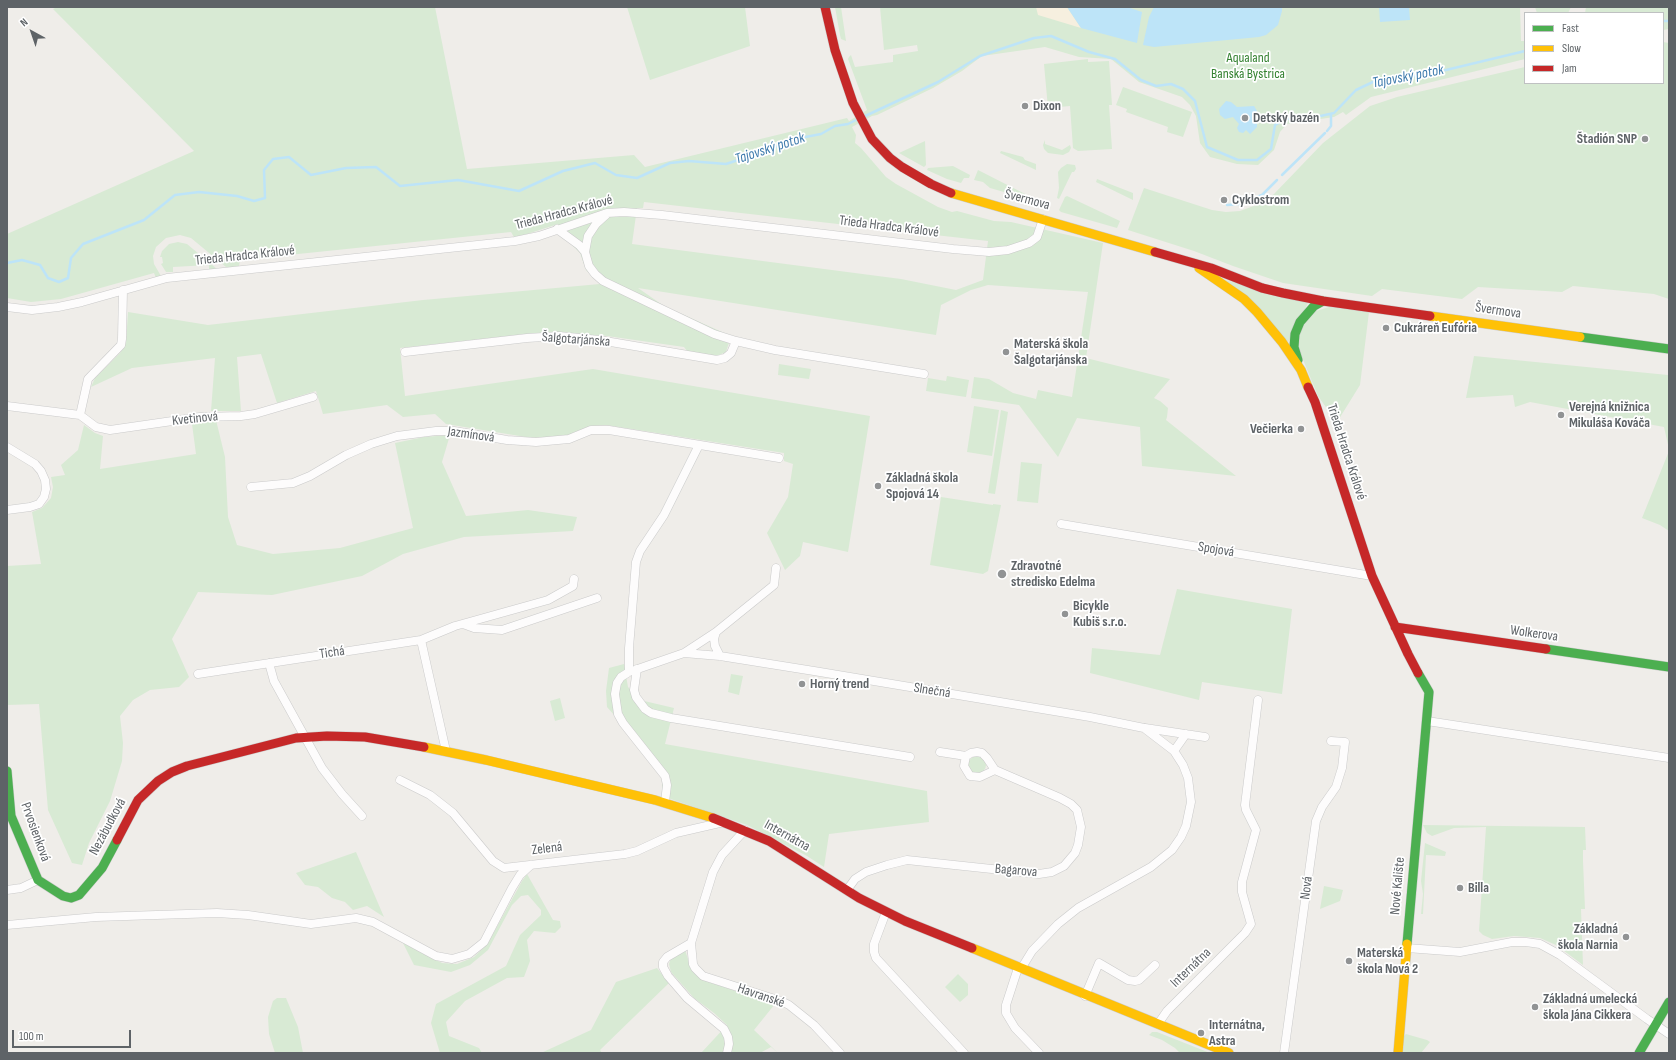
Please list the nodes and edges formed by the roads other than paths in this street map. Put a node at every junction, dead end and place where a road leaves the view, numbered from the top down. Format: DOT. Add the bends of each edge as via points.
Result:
graph roads {
  1 [pos="825,7"];
  2 [pos="607,213"];
  3 [pos="1043,219"];
  4 [pos="557,229"];
  5 [pos="585,252"];
  6 [pos="1188,261"];
  7 [pos="123,290"];
  8 [pos="1323,301"];
  9 [pos="7,307"];
  10 [pos="736,341"];
  11 [pos="1669,349"];
  12 [pos="405,352"];
  13 [pos="1301,370"];
  14 [pos="924,374"];
  15 [pos="314,397"];
  16 [pos="7,406"];
  17 [pos="80,415"];
  18 [pos="699,445"];
  19 [pos="7,447"];
  20 [pos="779,458"];
  21 [pos="251,487"];
  22 [pos="7,510"];
  23 [pos="1061,524"];
  24 [pos="776,568"];
  25 [pos="1372,576"];
  26 [pos="574,579"];
  27 [pos="597,598"];
  28 [pos="463,624"];
  29 [pos="1395,627"];
  30 [pos="716,632"];
  31 [pos="421,640"];
  32 [pos="684,653"];
  33 [pos="720,656"];
  34 [pos="269,663"];
  35 [pos="1669,667"];
  36 [pos="633,670"];
  37 [pos="198,674"];
  38 [pos="1428,687"];
  39 [pos="1258,700"];
  40 [pos="1428,721"];
  41 [pos="1144,728"];
  42 [pos="1186,734"];
  43 [pos="304,737"];
  44 [pos="1205,737"];
  45 [pos="1331,741"];
  46 [pos="446,751"];
  47 [pos="940,752"];
  48 [pos="1174,752"];
  49 [pos="966,756"];
  50 [pos="910,757"];
  51 [pos="1669,758"];
  52 [pos="995,770"];
  53 [pos="7,771"];
  54 [pos="400,780"];
  55 [pos="665,802"];
  56 [pos="362,816"];
  57 [pos="725,822"];
  58 [pos="745,830"];
  59 [pos="531,865"];
  60 [pos="38,880"];
  61 [pos="7,890"];
  62 [pos="847,890"];
  63 [pos="57,892"];
  64 [pos="886,912"];
  65 [pos="7,925"];
  66 [pos="691,943"];
  67 [pos="1407,948"];
  68 [pos="1155,965"];
  69 [pos="1019,968"];
  70 [pos="1085,996"];
  71 [pos="1669,1002"];
  72 [pos="1158,1024"];
  73 [pos="1655,1026"];
  74 [pos="1669,1034"];
  75 [pos="727,1053"];
  76 [pos="840,1053"];
  77 [pos="964,1053"];
  78 [pos="1039,1053"];
  79 [pos="1229,1053"];
  80 [pos="1284,1053"];
  81 [pos="1398,1053"];
  82 [pos="1639,1053"];
  1 -- 3 [label="street, Švermova" via="835,50 853,103 872,139 890,158 931,184 960,197"];
  2 -- 3 [label="street, Trieda Hradca Králové" via="662,215 989,252 1008,250 1029,243 1037,237"];
  2 -- 4 [label="street, Trieda Hradca Králové"];
  2 -- 5 [label="street" via="588,236"];
  3 -- 6 [label="street, Švermova"];
  4 -- 5 [label="street"];
  4 -- 7 [label="street, Trieda Hradca Králové" via="515,241 167,278"];
  5 -- 10 [label="street" via="589,266 603,281 714,334"];
  6 -- 8 [label="street, Švermova" via="1262,288"];
  6 -- 13 [label="street, Trieda Hradca Králové" via="1228,287 1258,312"];
  7 -- 9 [label="street, Trieda Hradca Králové" via="58,307 32,310"];
  7 -- 17 [label="street" via="121,345 88,379"];
  8 -- 11 [label="street, Švermova"];
  8 -- 13 [label="street" via="1307,313 1295,334 1294,347"];
  10 -- 12 [label="street, Šalgotarjánska" via="731,353 717,360 599,340 559,336"];
  10 -- 14 [label="street" via="763,348"];
  13 -- 25 [label="street, Trieda Hradca Králové" via="1315,402"];
  15 -- 17 [label="street, Kvetinová" via="255,414 200,417 110,430 96,427"];
  16 -- 17 [label="street, Kvetinová"];
  18 -- 20 [label="street, Jazmínová"];
  18 -- 21 [label="street, Jazmínová" via="598,429 569,440 536,442 436,431 397,436 371,444 340,458 310,476 293,482"];
  18 -- 36 [label="street" via="664,515 640,551 636,562 629,648"];
  19 -- 22 [label="street" via="35,464 45,480 46,489 39,504"];
  23 -- 25 [label="street, Spojová"];
  24 -- 30 [label="street, Slnečná" via="774,585"];
  25 -- 29 [label="street, Trieda Hradca Králové"];
  26 -- 28 [label="street, Tichá" via="573,586 548,600"];
  27 -- 28 [label="street" via="502,630 474,628"];
  28 -- 31 [label="street, Tichá"];
  29 -- 35 [label="street, Wolkerova"];
  29 -- 38 [label="street, Trieda Hradca Králové"];
  30 -- 32 [label="street, Slnečná"];
  30 -- 33 [label="street" via="715,646"];
  31 -- 34 [label="street, Tichá"];
  31 -- 46 [label="street"];
  32 -- 33 [label="street, Slnečná"];
  32 -- 36 [label="street, Slnečná"];
  33 -- 41 [label="street, Slnečná"];
  34 -- 37 [label="street, Tichá"];
  34 -- 43 [label="street" via="274,681"];
  36 -- 50 [label="street" via="636,697 651,713"];
  36 -- 55 [label="street, Slnečná" via="621,677 617,683 615,694 618,714 665,776"];
  38 -- 40 [label="street, Nové Kalište"];
  39 -- 72 [label="street, Internátna" via="1245,805 1256,830 1242,882 1242,892 1251,924 1167,1010"];
  40 -- 51 [label="street"];
  40 -- 67 [label="street, Nové Kalište"];
  41 -- 42 [label="street, Slnečná"];
  41 -- 48 [label="street, Slnečná"];
  42 -- 44 [label="street, Slnečná"];
  42 -- 48 [label="street"];
  43 -- 46 [label="street" via="365,737"];
  43 -- 56 [label="street" via="331,781"];
  43 -- 63 [label="street, Nezábudková" via="187,766 163,778 138,800 102,868 79,895 67,898"];
  45 -- 80 [label="street, Nová" via="1345,742 1342,768 1336,787 1316,821"];
  46 -- 55 [label="street"];
  47 -- 49 [label="street, Bagarova"];
  48 -- 69 [label="street, Slnečná" via="1188,778 1191,802 1186,826 1172,850 1151,867 1078,908 1058,924"];
  49 -- 52 [label="street, Bagarova" via="977,752 982,754"];
  49 -- 52 [label="street" via="964,766 970,776 980,777"];
  52 -- 62 [label="street, Bagarova" via="1060,798 1077,810 1081,827 1078,845 1064,866 1052,872 1039,874 907,860 866,872 855,879"];
  53 -- 60 [label="street, Prvosienková" via="11,816"];
  54 -- 59 [label="street, Zelená" via="430,795 452,813 496,864 507,868"];
  55 -- 57 [label="street, Internátna"];
  57 -- 58 [label="street, Internátna"];
  57 -- 59 [label="street, Zelená" via="676,832 625,854"];
  58 -- 62 [label="street, Internátna" via="790,853"];
  58 -- 66 [label="street, Havranské" via="717,863"];
  59 -- 65 [label="street" via="520,875 512,888 484,942 469,954 452,959 436,956 373,922 356,918 311,924 217,913 96,917"];
  60 -- 61 [label="street" via="21,888"];
  60 -- 63 [label="street, Prvosienková"];
  62 -- 64 [label="street, Internátna"];
  64 -- 69 [label="street, Internátna"];
  64 -- 77 [label="street" via="874,944 876,958"];
  66 -- 75 [label="street" via="667,957 663,967 687,998 724,1029 729,1044"];
  66 -- 76 [label="street, Havranské" via="693,964 703,976 790,1005 814,1025"];
  67 -- 73 [label="street" via="1460,952 1512,942 1540,944 1560,955"];
  67 -- 81 [label="street, Nové Kalište"];
  68 -- 70 [label="street, Internátna" via="1135,981 1128,980 1099,963"];
  69 -- 70 [label="street, Internátna"];
  69 -- 78 [label="street" via="1006,1005 1006,1013 1015,1028"];
  70 -- 72 [label="street, Internátna"];
  71 -- 73 [label="street"];
  72 -- 79 [label="street, Internátna"];
  73 -- 74 [label="street"];
  73 -- 82 [label="street"];
}
